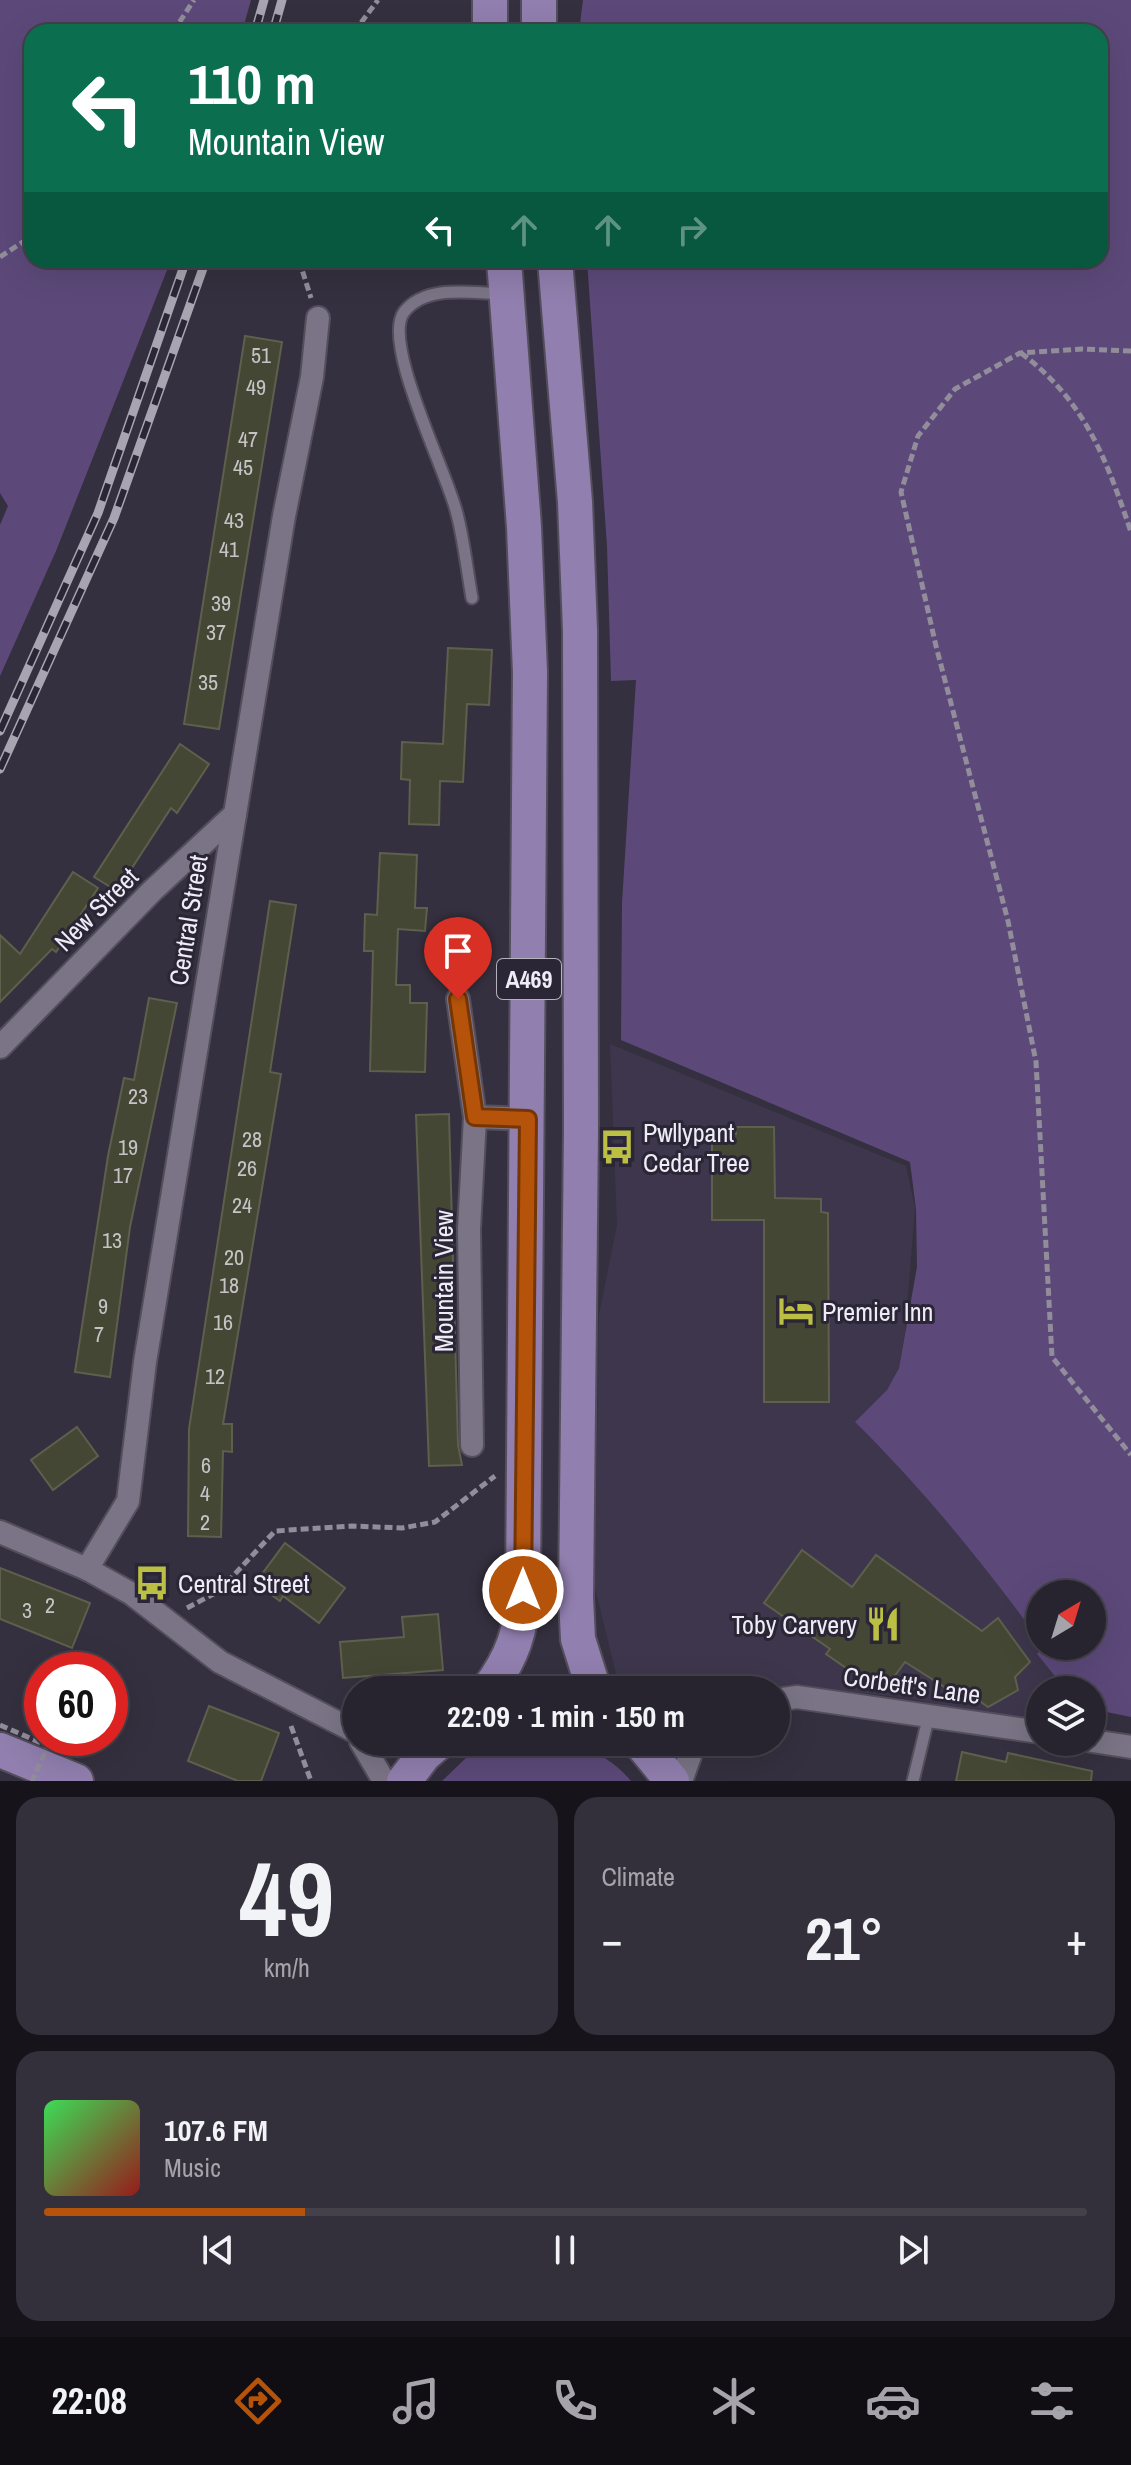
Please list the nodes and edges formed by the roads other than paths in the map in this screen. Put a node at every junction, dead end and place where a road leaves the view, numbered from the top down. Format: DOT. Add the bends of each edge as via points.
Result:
graph roads {
  1 [pos="490,0"];
  2 [pos="539,0"];
  3 [pos="490,24"];
  4 [pos="539,24"];
  5 [pos="505,268"];
  6 [pos="556,268"];
  7 [pos="507,294"];
  8 [pos="318,318"];
  9 [pos="472,598"];
  10 [pos="235,814"];
  11 [pos="458,999"];
  12 [pos="0,1047"];
  13 [pos="475,1117"];
  14 [pos="528,1119"];
  15 [pos="472,1445"];
  16 [pos="0,1532"];
  17 [pos="87,1569"];
  18 [pos="497,1676"];
  19 [pos="590,1676"];
  20 [pos="790,1698"];
  21 [pos="929,1715"];
  22 [pos="342,1728"];
  23 [pos="1026,1730"];
  24 [pos="1106,1743"];
  25 [pos="1131,1747"];
  26 [pos="0,1750"];
  27 [pos="368,1756"];
  28 [pos="426,1756"];
  29 [pos="651,1756"];
  30 [pos="690,1756"];
  31 [pos="76,1781"];
  32 [pos="384,1781"];
  33 [pos="404,1781"];
  34 [pos="672,1781"];
  35 [pos="681,1781"];
  36 [pos="913,1781"];
  1 -- 3 [label="main road"];
  2 -- 4 [label="main road"];
  5 -- 7 [label="main road, A469"];
  6 -- 19 [label="main road, A469" via="580,630 576,1610"];
  7 -- 9 [label="lane" via="445,292 418,299 398,321 397,340 416,402 457,513"];
  7 -- 14 [label="main road, A469" via="530,672"];
  8 -- 10 [label="street, Central Street"];
  10 -- 12 [label="street, New Street"];
  10 -- 17 [label="street, Central Street" via="145,1362 134,1475 123,1510"];
  11 -- 13 [label="street, Mountain View"];
  13 -- 14 [label="street"];
  13 -- 15 [label="street, Mountain View" via="469,1229"];
  14 -- 18 [label="main road, A469" via="522,1612 513,1652"];
  16 -- 17 [label="street"];
  17 -- 22 [label="street" via="132,1594 220,1662"];
  20 -- 21 [label="street, Corbett's Lane"];
  21 -- 23 [label="street, Corbett's Lane"];
  21 -- 36 [label="lane"];
  24 -- 25 [label="street"];
  26 -- 31 [label="main road"];
  27 -- 32 [label="street"];
  28 -- 33 [label="main road"];
  29 -- 34 [label="main road"];
  30 -- 35 [label="street"];
}
